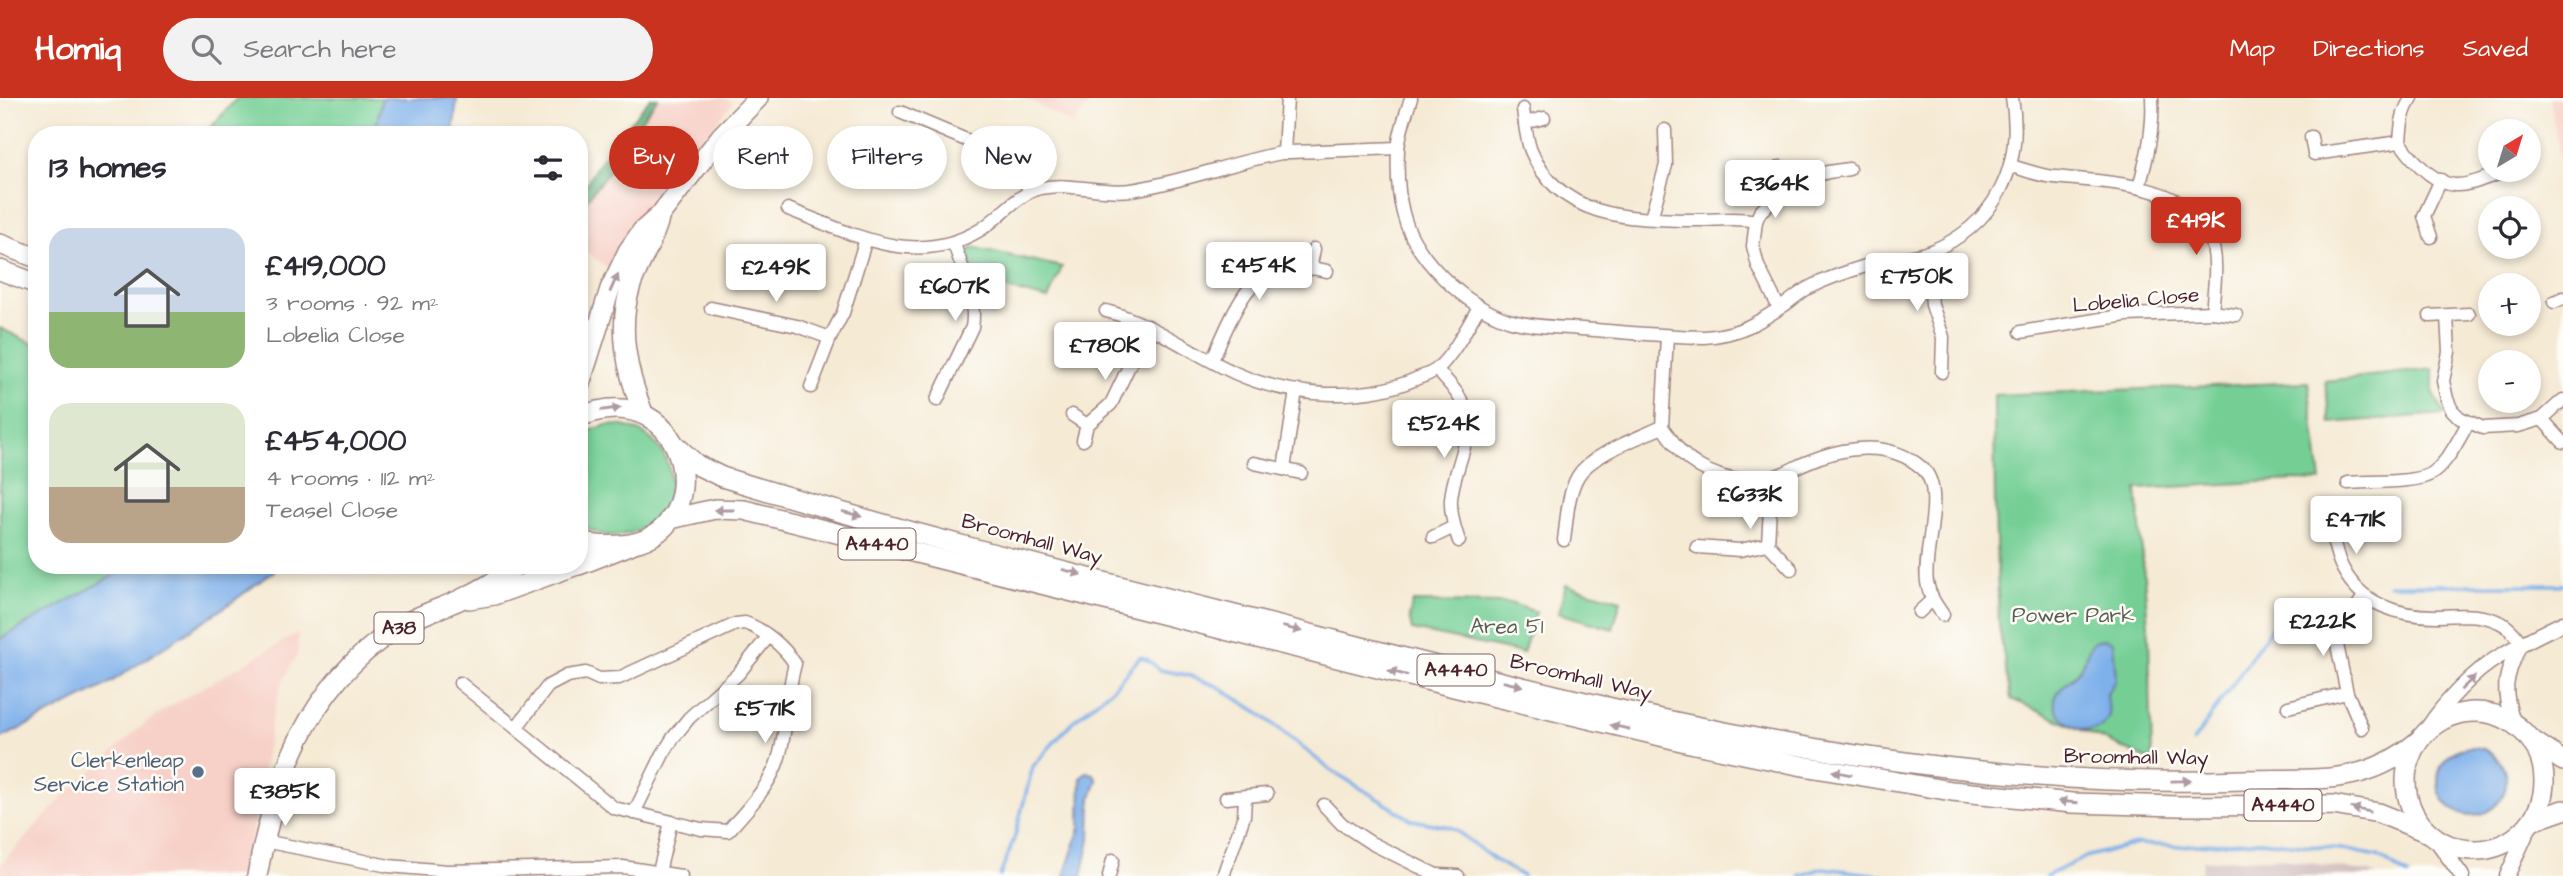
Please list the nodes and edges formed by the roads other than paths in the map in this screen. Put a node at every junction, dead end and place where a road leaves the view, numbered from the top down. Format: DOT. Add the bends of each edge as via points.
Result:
graph roads {
  1 [pos="758,98"];
  2 [pos="1287,98"];
  3 [pos="1410,98"];
  4 [pos="2012,98"];
  5 [pos="2152,98"];
  6 [pos="2412,98"];
  7 [pos="900,112"];
  8 [pos="1544,118"];
  9 [pos="1665,130"];
  10 [pos="2311,137"];
  11 [pos="2400,142"];
  12 [pos="1398,148"];
  13 [pos="1284,153"];
  14 [pos="2011,166"];
  15 [pos="1780,167"];
  16 [pos="1849,169"];
  17 [pos="2441,180"];
  18 [pos="2478,181"];
  19 [pos="1789,184"];
  20 [pos="2139,187"];
  21 [pos="1031,191"];
  22 [pos="824,206"];
  23 [pos="788,209"];
  24 [pos="660,215"];
  25 [pos="1651,218"];
  26 [pos="1756,220"];
  27 [pos="818,221"];
  28 [pos="2431,237"];
  29 [pos="866,239"];
  30 [pos="0,244"];
  31 [pos="954,244"];
  32 [pos="1314,249"];
  33 [pos="1927,253"];
  34 [pos="28,255"];
  35 [pos="1310,269"];
  36 [pos="0,270"];
  37 [pos="1327,271"];
  38 [pos="28,281"];
  39 [pos="1479,307"];
  40 [pos="711,308"];
  41 [pos="1779,308"];
  42 [pos="1106,311"];
  43 [pos="2213,312"];
  44 [pos="2469,314"];
  45 [pos="2236,315"];
  46 [pos="2430,316"];
  47 [pos="2447,316"];
  48 [pos="1148,326"];
  49 [pos="2021,332"];
  50 [pos="1667,336"];
  51 [pos="830,338"];
  52 [pos="588,356"];
  53 [pos="1212,360"];
  54 [pos="1437,370"];
  55 [pos="1942,372"];
  56 [pos="811,387"];
  57 [pos="1296,391"];
  58 [pos="937,400"];
  59 [pos="2563,400"];
  60 [pos="643,413"];
  61 [pos="588,414"];
  62 [pos="1072,415"];
  63 [pos="2542,419"];
  64 [pos="2468,423"];
  65 [pos="1087,425"];
  66 [pos="1662,427"];
  67 [pos="1083,440"];
  68 [pos="2563,442"];
  69 [pos="674,444"];
  70 [pos="1254,463"];
  71 [pos="1284,469"];
  72 [pos="1301,473"];
  73 [pos="1767,480"];
  74 [pos="2348,483"];
  75 [pos="670,519"];
  76 [pos="1454,527"];
  77 [pos="2330,527"];
  78 [pos="1433,537"];
  79 [pos="1564,540"];
  80 [pos="1459,541"];
  81 [pos="588,543"];
  82 [pos="631,544"];
  83 [pos="1768,544"];
  84 [pos="1697,547"];
  85 [pos="588,561"];
  86 [pos="1791,569"];
  87 [pos="483,574"];
  88 [pos="502,574"];
  89 [pos="553,574"];
  90 [pos="2364,596"];
  91 [pos="459,600"];
  92 [pos="1932,600"];
  93 [pos="1919,612"];
  94 [pos="1943,615"];
  95 [pos="2563,623"];
  96 [pos="768,637"];
  97 [pos="2520,646"];
  98 [pos="460,683"];
  99 [pos="2347,694"];
  100 [pos="2288,708"];
  101 [pos="516,728"];
  102 [pos="2362,728"];
  103 [pos="2519,729"];
  104 [pos="2422,736"];
  105 [pos="2563,761"];
  106 [pos="1267,794"];
  107 [pos="1226,798"];
  108 [pos="1245,798"];
  109 [pos="1324,805"];
  110 [pos="2563,810"];
  111 [pos="634,813"];
  112 [pos="671,822"];
  113 [pos="2532,822"];
  114 [pos="2431,836"];
  115 [pos="264,841"];
  116 [pos="1114,860"];
  117 [pos="659,872"];
  118 [pos="257,876"];
  119 [pos="681,876"];
  120 [pos="1109,876"];
  121 [pos="1223,876"];
  122 [pos="1438,876"];
  123 [pos="1458,876"];
  124 [pos="2462,876"];
  125 [pos="2507,876"];
  1 -- 24 [label="main road"];
  2 -- 13 [label="street"];
  3 -- 12 [label="street"];
  4 -- 14 [label="street" via="2015,139"];
  5 -- 20 [label="street" via="2153,117"];
  6 -- 11 [label="street" via="2401,123"];
  7 -- 21 [label="street" via="1009,160"];
  8 -- 25 [label="street" via="1524,116 1530,150 1547,177 1573,200 1603,214"];
  9 -- 25 [label="street" via="1666,165"];
  10 -- 11 [label="street" via="2314,154"];
  11 -- 17 [label="street" via="2415,162"];
  12 -- 13 [label="street"];
  12 -- 39 [label="street" via="1403,215 1416,242 1434,268"];
  13 -- 21 [label="street" via="1135,189"];
  14 -- 20 [label="street, Lobelia Close" via="2043,175"];
  14 -- 33 [label="street" via="1988,211 1964,234"];
  15 -- 19 [label="street"];
  16 -- 19 [label="street"];
  17 -- 18 [label="street" via="2455,185"];
  17 -- 28 [label="street" via="2424,216"];
  19 -- 26 [label="street"];
  20 -- 43 [label="street, Lobelia Close" via="2178,201 2199,216 2211,239"];
  21 -- 31 [label="street" via="983,229"];
  22 -- 27 [label="street"];
  23 -- 27 [label="street"];
  52 -- 24 [label="main road, one-way" via="628,251"];
  24 -- 60 [label="main road" via="631,286 624,320 627,361"];
  25 -- 26 [label="street"];
  26 -- 41 [label="street" via="1753,246 1758,266"];
  27 -- 29 [label="street"];
  29 -- 31 [label="street" via="932,249"];
  29 -- 51 [label="street" via="843,313"];
  30 -- 34 [label="main road"];
  31 -- 58 [label="street" via="974,317"];
  32 -- 35 [label="street"];
  33 -- 41 [label="street" via="1844,272 1809,287"];
  33 -- 55 [label="street" via="1932,305 1943,337"];
  35 -- 37 [label="street"];
  35 -- 53 [label="street" via="1290,265 1255,281"];
  36 -- 38 [label="main road"];
  39 -- 50 [label="street" via="1509,320 1544,326"];
  39 -- 54 [label="street"];
  40 -- 51 [label="street"];
  41 -- 50 [label="street" via="1759,323 1726,336"];
  42 -- 48 [label="street"];
  43 -- 45 [label="street, Lobelia Close"];
  43 -- 49 [label="street, Lobelia Close" via="2126,315"];
  44 -- 47 [label="street"];
  46 -- 47 [label="street"];
  47 -- 64 [label="street" via="2445,390 2452,410"];
  48 -- 53 [label="street"];
  48 -- 65 [label="street" via="1111,404"];
  50 -- 66 [label="street"];
  51 -- 56 [label="street"];
  53 -- 57 [label="street" via="1236,373"];
  54 -- 57 [label="street" via="1377,391"];
  54 -- 76 [label="street" via="1465,407 1467,422 1451,499"];
  57 -- 71 [label="street"];
  59 -- 63 [label="street"];
  61 -- 60 [label="main road, one-way" via="624,408"];
  60 -- 69 [label="main road, Broomhall Way"];
  62 -- 65 [label="street"];
  63 -- 64 [label="street" via="2494,428"];
  63 -- 68 [label="street"];
  64 -- 74 [label="street" via="2432,474"];
  65 -- 67 [label="street"];
  66 -- 73 [label="street" via="1683,454 1708,471 1734,480"];
  66 -- 79 [label="street" via="1603,455 1579,474"];
  69 -- 75 [label="main road" via="683,472 681,497"];
  69 -- 104 [label="main road, Broomhall Way / A4440, one-way" via="697,466 722,477 896,526 1421,662 1773,741 1935,768 2138,782 2333,778 2379,768 2401,756"];
  70 -- 71 [label="street"];
  71 -- 72 [label="street"];
  73 -- 83 [label="street"];
  73 -- 92 [label="street" via="1824,455 1866,448 1895,452 1922,468 1931,484 1927,581"];
  75 -- 82 [label="main road"];
  114 -- 75 [label="main road, Broomhall Way / A4440, one-way" via="2379,813 2333,805 2072,803 1887,782 1663,737 744,510 715,509"];
  76 -- 78 [label="street"];
  76 -- 80 [label="street"];
  77 -- 90 [label="street" via="2342,569"];
  81 -- 82 [label="main road"];
  82 -- 85 [label="main road, A38"];
  83 -- 84 [label="street" via="1740,550"];
  83 -- 86 [label="street"];
  87 -- 91 [label="main road"];
  88 -- 91 [label="main road, A38"];
  89 -- 91 [label="main road, A38" via="494,595"];
  90 -- 97 [label="street" via="2401,614 2472,614 2501,622"];
  90 -- 99 [label="street" via="2336,640"];
  91 -- 115 [label="main road, A38" via="394,630 346,669 314,709 296,744"];
  92 -- 93 [label="street"];
  92 -- 94 [label="street"];
  95 -- 97 [label="street"];
  96 -- 101 [label="street" via="753,626 736,624 619,678 599,679 586,673 567,676 548,686"];
  96 -- 111 [label="street" via="673,738"];
  96 -- 112 [label="street" via="787,651 795,664 777,763 728,831"];
  97 -- 103 [label="street" via="2504,685 2506,704"];
  104 -- 97 [label="street, one-way" via="2481,670"];
  98 -- 101 [label="street"];
  99 -- 100 [label="street"];
  99 -- 102 [label="street"];
  101 -- 111 [label="street" via="614,808"];
  103 -- 104 [label="main road" via="2503,717 2462,712"];
  103 -- 105 [label="main road"];
  103 -- 113 [label="main road" via="2542,771 2541,804"];
  104 -- 114 [label="main road" via="2408,771 2407,796"];
  106 -- 108 [label="street"];
  107 -- 108 [label="street"];
  108 -- 121 [label="street" via="1244,816"];
  109 -- 122 [label="street" via="1371,844"];
  110 -- 113 [label="main road"];
  111 -- 112 [label="street"];
  112 -- 117 [label="street"];
  113 -- 114 [label="main road" via="2518,834 2486,848 2453,848"];
  113 -- 125 [label="street"];
  114 -- 124 [label="street"];
  115 -- 117 [label="street" via="389,866 447,871 623,867"];
  115 -- 118 [label="main road, A38"];
  116 -- 120 [label="street"];
  117 -- 119 [label="street"];
  122 -- 123 [label="street"];
}
